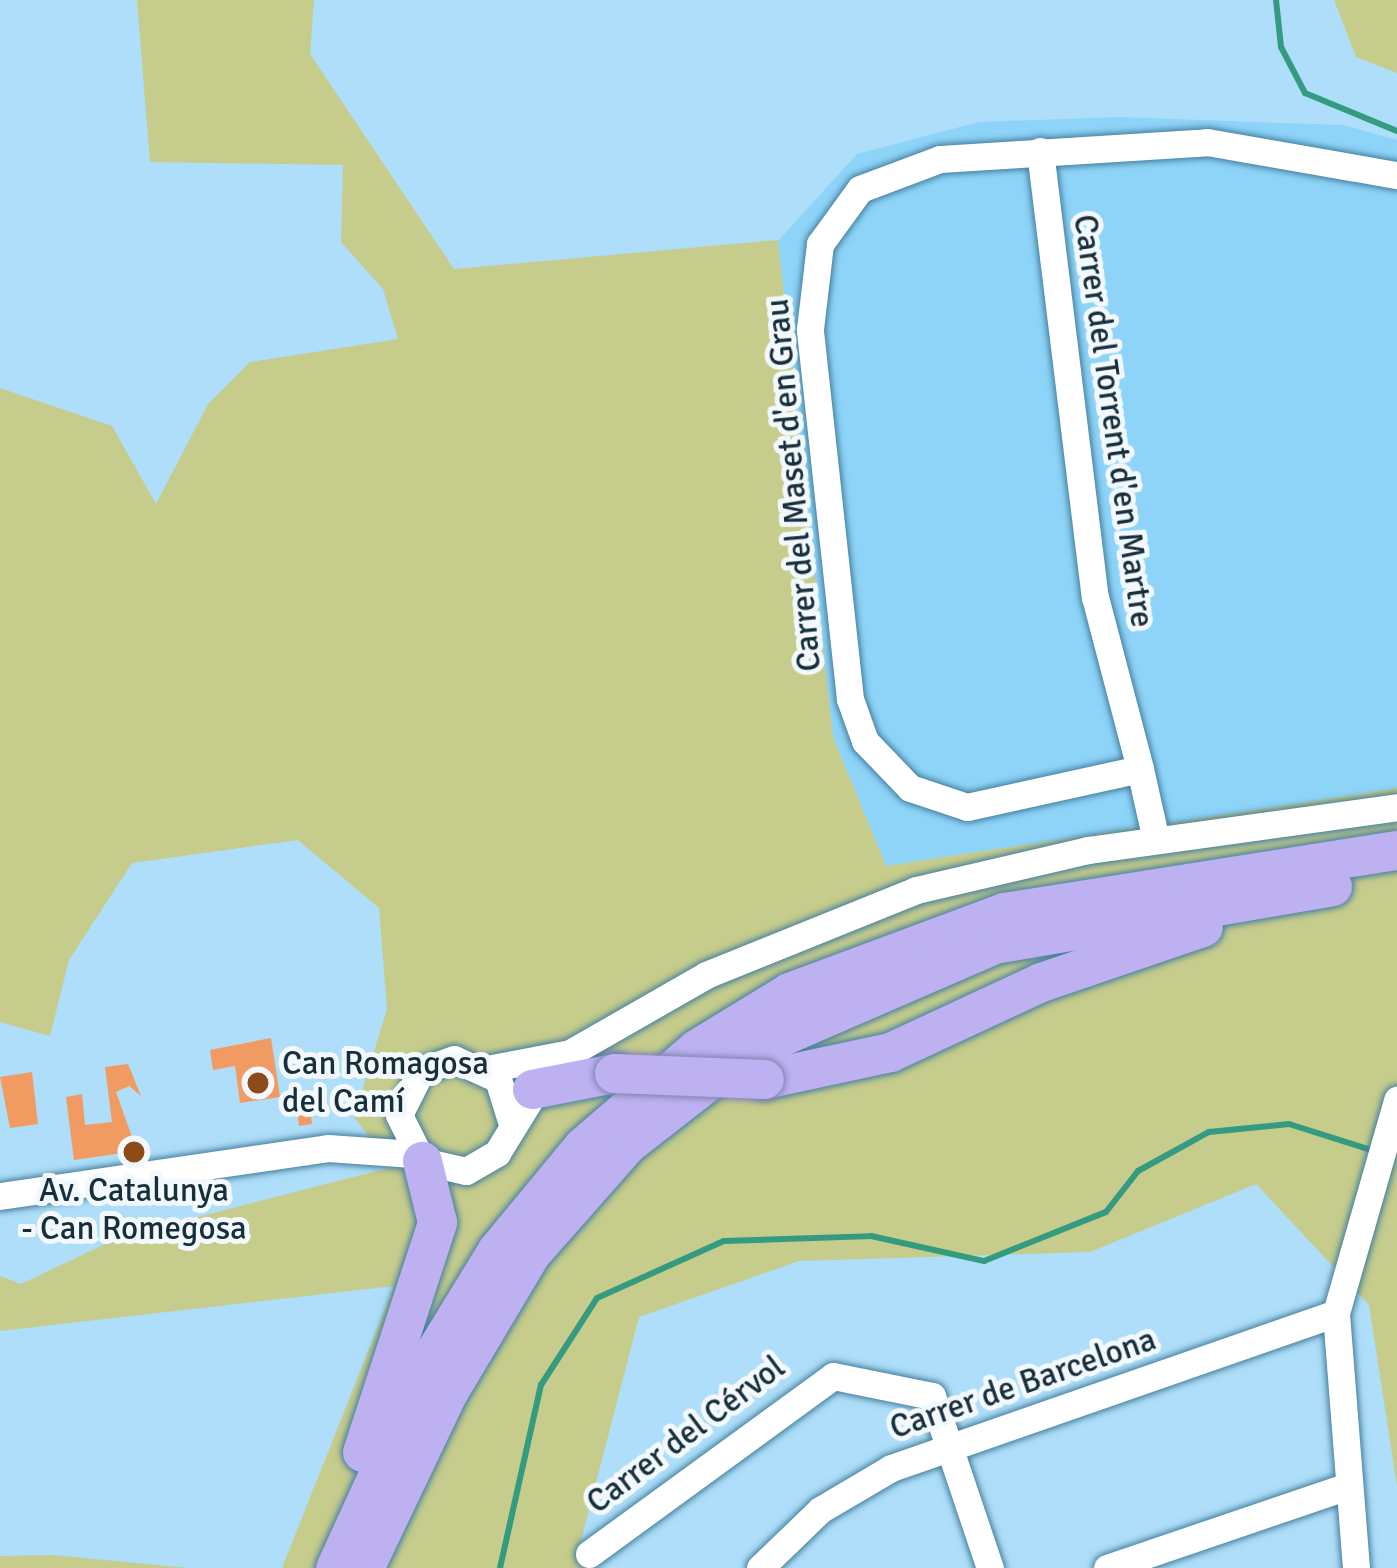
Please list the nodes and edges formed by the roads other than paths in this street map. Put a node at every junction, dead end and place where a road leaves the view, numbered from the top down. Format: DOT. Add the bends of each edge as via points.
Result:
graph roads {
  1 [pos="1040,151"];
  2 [pos="1397,176"];
  3 [pos="1140,769"];
  4 [pos="1397,807"];
  5 [pos="1156,840"];
  6 [pos="1397,850"];
  7 [pos="1378,879"];
  8 [pos="571,1053"];
  9 [pos="487,1069"];
  10 [pos="401,1099"];
  11 [pos="1397,1100"];
  12 [pos="522,1105"];
  13 [pos="328,1148"];
  14 [pos="418,1158"];
  15 [pos="0,1196"];
  16 [pos="1336,1313"];
  17 [pos="950,1445"];
  18 [pos="1348,1486"];
  19 [pos="589,1554"];
  20 [pos="331,1568"];
  21 [pos="364,1568"];
  22 [pos="760,1568"];
  23 [pos="990,1568"];
  24 [pos="1106,1568"];
  25 [pos="1356,1568"];
  1 -- 2 [label="street, Carrer del Maset d'en Grau" via="1246,144"];
  1 -- 3 [label="street, Carrer del Torrent d'en Martre" via="1095,597"];
  1 -- 3 [label="street, Carrer del Maset d'en Grau" via="880,177 840,210 813,265 810,329 850,699 885,766 946,803 1000,806"];
  3 -- 5 [label="street"];
  4 -- 5 [label="street"];
  5 -- 8 [label="street" via="878,902 706,975"];
  6 -- 20 [label="highway" via="1004,912 807,984 697,1049 583,1146 497,1250 432,1356"];
  7 -- 12 [label="highway, bridge" via="1111,956 890,1052 764,1079 614,1073"];
  7 -- 21 [label="highway" via="994,944 746,1052 627,1144 531,1253 456,1377"];
  8 -- 9 [label="street"];
  8 -- 12 [label="street"];
  9 -- 10 [label="street" via="436,1063"];
  9 -- 12 [label="street"];
  10 -- 13 [label="street" via="370,1132"];
  10 -- 14 [label="street"];
  11 -- 16 [label="street"];
  12 -- 14 [label="street" via="483,1164 448,1172"];
  13 -- 14 [label="street"];
  13 -- 15 [label="street"];
  14 -- 20 [label="highway" via="439,1201 433,1241"];
  16 -- 17 [label="street, Carrer de Barcelona"];
  16 -- 18 [label="street"];
  17 -- 19 [label="street, Carrer del Cérvol" via="928,1393 827,1377"];
  17 -- 22 [label="street, Carrer de Barcelona" via="860,1484"];
  17 -- 23 [label="street, Carrer del Cérvol"];
  18 -- 24 [label="street"];
  18 -- 25 [label="street"];
}
